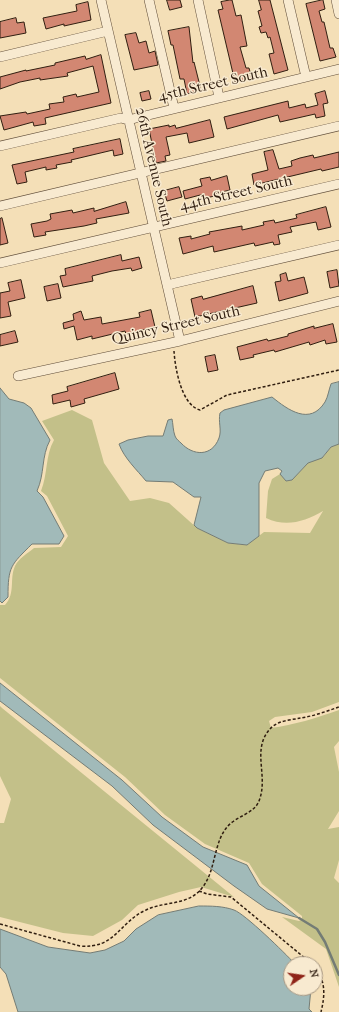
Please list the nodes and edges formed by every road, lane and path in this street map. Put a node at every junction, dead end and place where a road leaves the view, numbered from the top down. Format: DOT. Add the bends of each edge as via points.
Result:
graph roads {
  1 [pos="101,0"];
  2 [pos="149,0"];
  3 [pos="198,0"];
  4 [pos="288,0"];
  5 [pos="336,0"];
  6 [pos="339,14"];
  7 [pos="108,31"];
  8 [pos="0,57"];
  9 [pos="339,69"];
  10 [pos="306,77"];
  11 [pos="219,97"];
  12 [pos="174,108"];
  13 [pos="128,120"];
  14 [pos="339,126"];
  15 [pos="0,146"];
  16 [pos="140,173"];
  17 [pos="339,184"];
  18 [pos="0,206"];
  19 [pos="153,228"];
  20 [pos="339,245"];
  21 [pos="0,263"];
  22 [pos="167,285"];
  23 [pos="339,301"];
  24 [pos="180,341"];
  25 [pos="339,370"];
  26 [pos="18,376"];
  27 [pos="339,707"];
  28 [pos="199,891"];
  29 [pos="0,924"];
  30 [pos="302,956"];
  31 [pos="323,984"];
  32 [pos="323,995"];
  33 [pos="323,996"];
  34 [pos="321,1012"];
  1 -- 7 [label="street, 26th Avenue South"];
  2 -- 12 [label="street"];
  3 -- 11 [label="street"];
  4 -- 10 [label="street"];
  5 -- 6 [label="street"];
  7 -- 8 [label="street"];
  7 -- 13 [label="street, 26th Avenue South"];
  9 -- 10 [label="street, 45th Street South"];
  10 -- 11 [label="street, 45th Street South"];
  11 -- 12 [label="street, 45th Street South"];
  12 -- 13 [label="street, 45th Street South"];
  13 -- 15 [label="street, 45th Street South" via="121,118"];
  13 -- 16 [label="street, 26th Avenue South"];
  14 -- 16 [label="street"];
  16 -- 18 [label="street"];
  16 -- 19 [label="street, 26th Avenue South"];
  17 -- 19 [label="street, 44th Street South"];
  19 -- 21 [label="street, 44th Street South"];
  19 -- 22 [label="street, 26th Avenue South"];
  20 -- 22 [label="street"];
  22 -- 24 [label="street, 26th Avenue South"];
  23 -- 24 [label="street, Quincy Street South"];
  24 -- 25 [label="path" via="174,350 175,366 188,402 193,408 200,410 227,395"];
  24 -- 26 [label="street, Quincy Street South"];
  27 -- 28 [label="path" via="272,726 266,734 260,753 263,780 259,803 253,810 229,825 222,834 207,877"];
  28 -- 29 [label="path" via="186,900 147,909 103,944 92,947"];
  28 -- 30 [label="path" via="231,897"];
  31 -- 32 [label="path"];
  33 -- 34 [label="path"];
}
